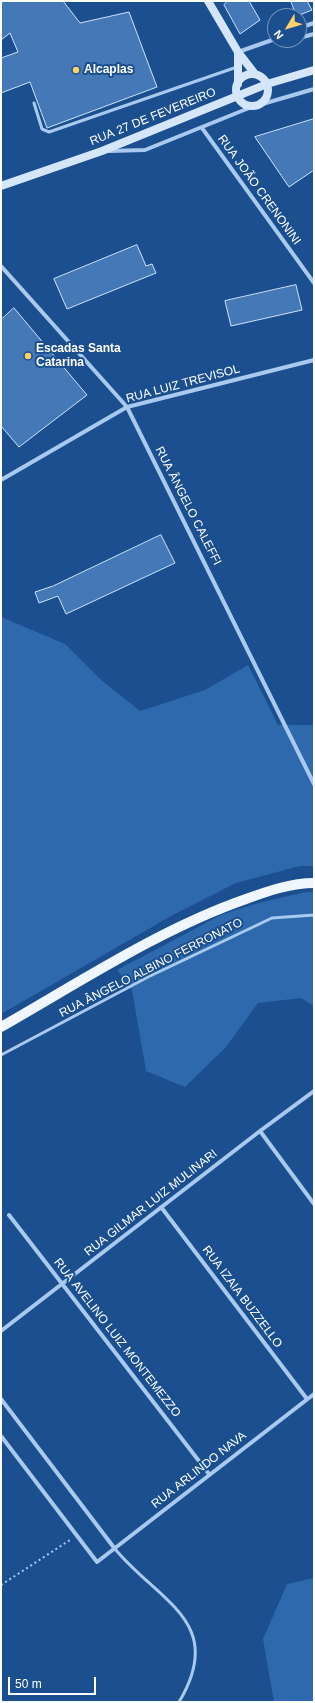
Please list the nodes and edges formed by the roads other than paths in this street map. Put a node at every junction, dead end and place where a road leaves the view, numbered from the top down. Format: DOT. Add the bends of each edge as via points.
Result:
graph roads {
  1 [pos="208,1"];
  2 [pos="267,42"];
  3 [pos="238,52"];
  4 [pos="239,66"];
  5 [pos="314,70"];
  6 [pos="255,74"];
  7 [pos="238,84"];
  8 [pos="268,84"];
  9 [pos="314,88"];
  10 [pos="237,96"];
  11 [pos="34,103"];
  12 [pos="256,106"];
  13 [pos="202,128"];
  14 [pos="102,150"];
  15 [pos="1,186"];
  16 [pos="1,266"];
  17 [pos="314,283"];
  18 [pos="314,360"];
  19 [pos="127,407"];
  20 [pos="1,480"];
  21 [pos="314,784"];
  22 [pos="314,883"];
  23 [pos="314,915"];
  24 [pos="1,1027"];
  25 [pos="1,1055"];
  26 [pos="314,1091"];
  27 [pos="260,1131"];
  28 [pos="314,1204"];
  29 [pos="162,1207"];
  30 [pos="9,1215"];
  31 [pos="62,1284"];
  32 [pos="1,1331"];
  33 [pos="314,1394"];
  34 [pos="1,1399"];
  35 [pos="307,1399"];
  36 [pos="1,1436"];
  37 [pos="209,1474"];
  38 [pos="115,1549"];
  39 [pos="179,1702"];
  1 -- 3 [label="main road"];
  2 -- 3 [label="street"];
  3 -- 4 [label="main road"];
  3 -- 6 [label="main road"];
  4 -- 7 [label="main road"];
  4 -- 11 [label="lane" via="49,132 42,129"];
  5 -- 8 [label="main road, RUA 27 DE FEVEREIRO"];
  6 -- 7 [label="main road" via="245,76"];
  6 -- 8 [label="main road"];
  7 -- 10 [label="main road"];
  8 -- 10 [label="main road, RUA 27 DE FEVEREIRO"];
  8 -- 12 [label="main road" via="266,98"];
  9 -- 12 [label="street"];
  10 -- 12 [label="main road" via="244,103"];
  10 -- 14 [label="main road, RUA 27 DE FEVEREIRO"];
  12 -- 13 [label="street"];
  13 -- 14 [label="street" via="145,150"];
  13 -- 17 [label="street, RUA JOÃO CRENONINI"];
  14 -- 15 [label="main road, RUA 27 DE FEVEREIRO"];
  16 -- 19 [label="street, RUA ÂNGELO CALEFFI"];
  18 -- 19 [label="street, RUA LUIZ TREVISOL"];
  19 -- 20 [label="street, RUA LUIZ TREVISOL"];
  19 -- 21 [label="street, RUA ÂNGELO CALEFFI"];
  22 -- 24 [label="main road" via="272,890 222,907 114,962"];
  23 -- 25 [label="lane, RUA ÂNGELO ALBINO FERRONATO" via="272,918 148,977"];
  26 -- 27 [label="street, RUA GILMAR LUIZ MULINARI"];
  27 -- 28 [label="street"];
  27 -- 29 [label="street, RUA GILMAR LUIZ MULINARI"];
  29 -- 31 [label="street, RUA GILMAR LUIZ MULINARI"];
  29 -- 35 [label="street, RUA IZAIA BUZZELLO"];
  30 -- 31 [label="street, RUA AVELINO LUIZ MONTEMEZZO"];
  31 -- 32 [label="street, RUA GILMAR LUIZ MULINARI"];
  31 -- 37 [label="street, RUA AVELINO LUIZ MONTEMEZZO"];
  33 -- 35 [label="street, RUA ARLINDO NAVA"];
  34 -- 38 [label="street"];
  35 -- 37 [label="street, RUA ARLINDO NAVA"];
  36 -- 38 [label="street, RUA ARLINDO NAVA" via="97,1562"];
  37 -- 38 [label="street, RUA ARLINDO NAVA"];
  38 -- 39 [label="lane" via="129,1566 178,1609 191,1629 195,1649 193,1676"];
}
